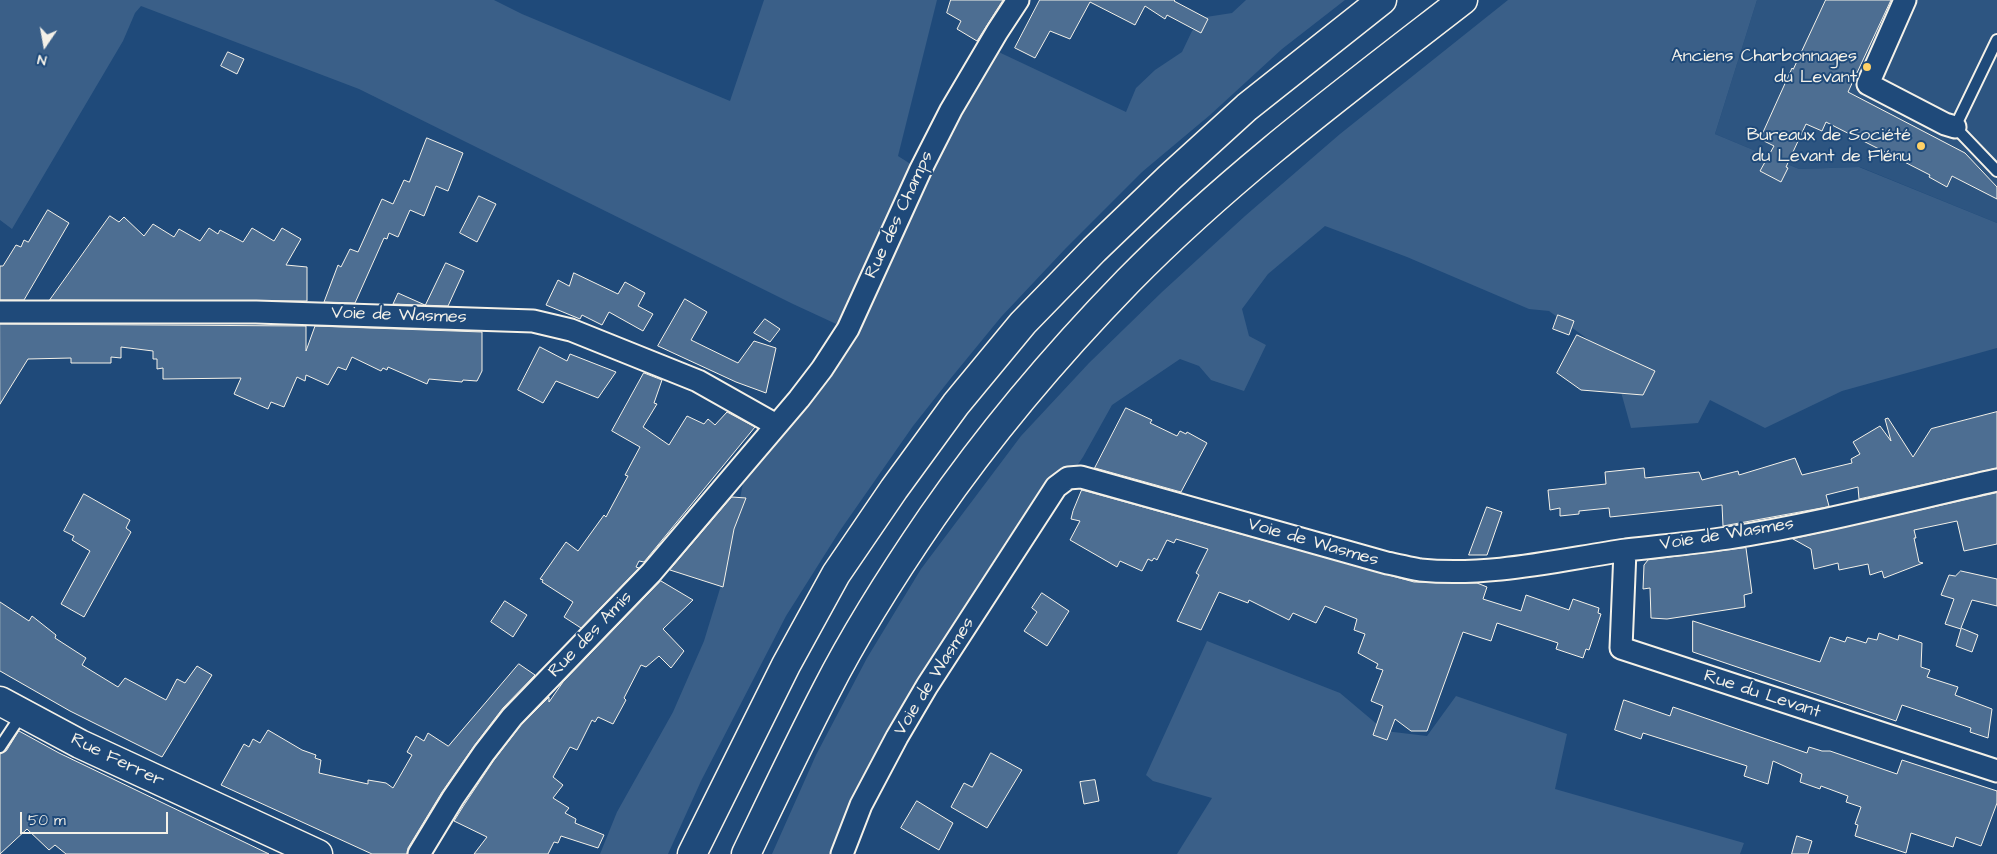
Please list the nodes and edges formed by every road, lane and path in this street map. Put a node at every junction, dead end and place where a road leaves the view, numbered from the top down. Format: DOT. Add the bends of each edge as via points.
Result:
graph roads {
  1 [pos="1018,0"];
  2 [pos="1382,0"];
  3 [pos="1463,0"];
  4 [pos="1905,0"];
  5 [pos="1997,40"];
  6 [pos="1955,127"];
  7 [pos="1997,170"];
  8 [pos="0,312"];
  9 [pos="776,425"];
  10 [pos="1997,480"];
  11 [pos="1625,551"];
  12 [pos="11,707"];
  13 [pos="0,747"];
  14 [pos="1997,771"];
  15 [pos="318,854"];
  16 [pos="419,854"];
  17 [pos="692,854"];
  18 [pos="746,854"];
  19 [pos="842,854"];
  1 -- 9 [label="street, Rue des Champs" via="951,110 848,329 822,369"];
  2 -- 17 [label="main road" via="1247,107 1163,183 1023,324 956,404 836,574 786,665"];
  3 -- 18 [label="main road" via="1289,137 1203,211 1129,280 1060,355 932,516 883,593 827,689"];
  4 -- 6 [label="street" via="1868,84"];
  5 -- 6 [label="lane"];
  6 -- 7 [label="lane"];
  8 -- 9 [label="street, Voie de Wasmes" via="256,312 533,321 571,330 698,381"];
  9 -- 16 [label="street, Rue des Amis" via="651,573 512,717 453,798"];
  10 -- 11 [label="street, Voie de Wasmes" via="1728,538"];
  11 -- 14 [label="street, Rue du Levant" via="1621,648"];
  11 -- 19 [label="street, Voie de Wasmes" via="1494,570 1419,570 1081,477 1068,478 1056,487 896,737 861,805"];
  12 -- 13 [label="lane"];
  12 -- 15 [label="main road, Rue Ferrer" via="80,744"];
}
